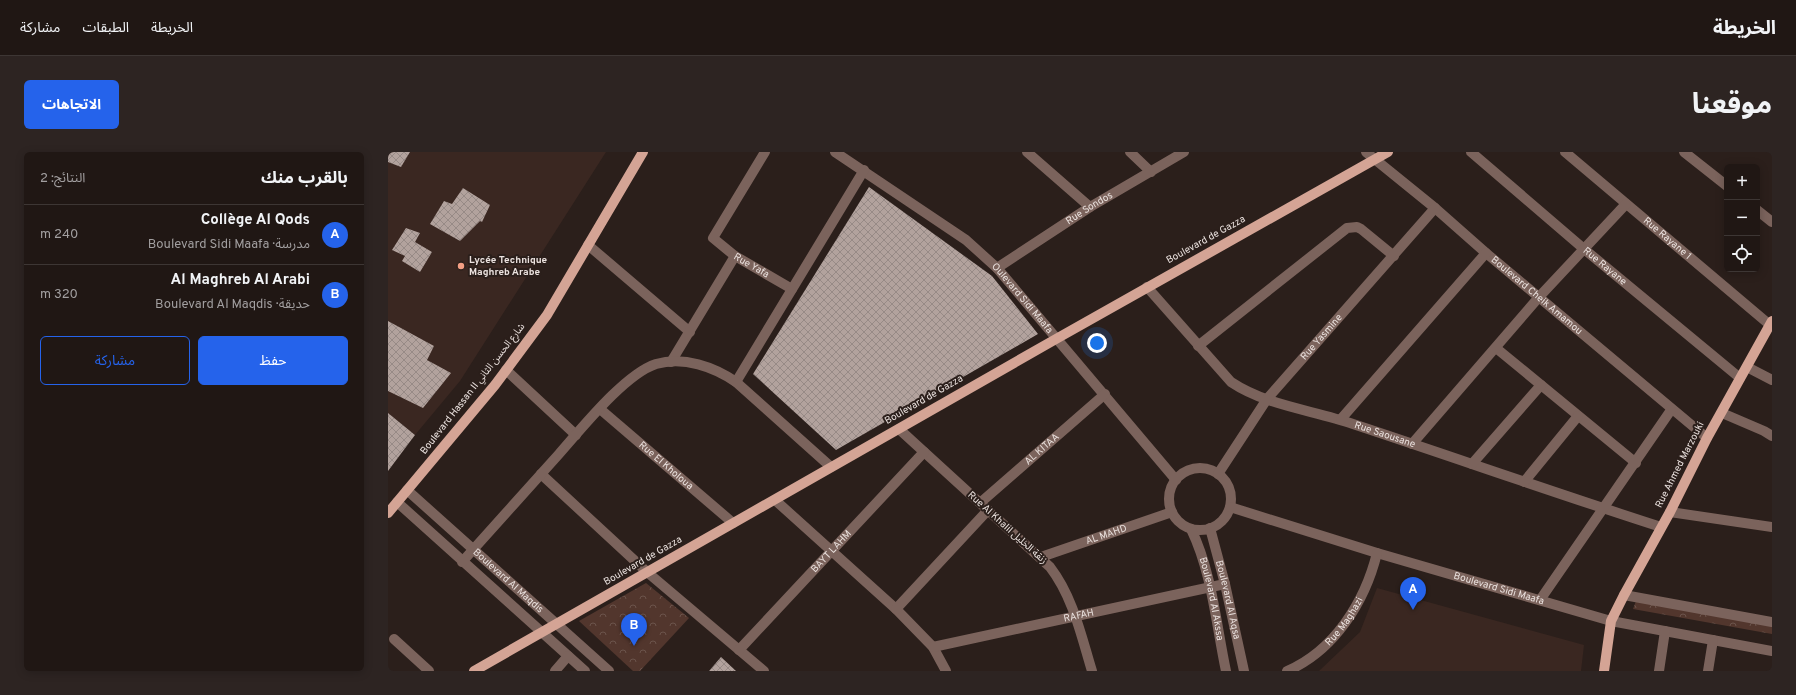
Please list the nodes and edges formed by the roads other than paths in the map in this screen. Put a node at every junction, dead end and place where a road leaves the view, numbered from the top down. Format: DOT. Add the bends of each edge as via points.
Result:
graph roads {
  1 [pos="643,152"];
  2 [pos="765,152"];
  3 [pos="835,152"];
  4 [pos="1027,152"];
  5 [pos="1130,152"];
  6 [pos="1184,152"];
  7 [pos="1366,152"];
  8 [pos="1388,152"];
  9 [pos="1471,152"];
  10 [pos="1565,152"];
  11 [pos="1684,152"];
  12 [pos="1375,159"];
  13 [pos="864,170"];
  14 [pos="1151,172"];
  15 [pos="1724,184"];
  16 [pos="1626,204"];
  17 [pos="1090,208"];
  18 [pos="1435,208"];
  19 [pos="1760,212"];
  20 [pos="1772,222"];
  21 [pos="588,245"];
  22 [pos="1584,249"];
  23 [pos="1486,254"];
  24 [pos="735,256"];
  25 [pos="1394,256"];
  26 [pos="997,268"];
  27 [pos="1147,287"];
  28 [pos="792,289"];
  29 [pos="1539,297"];
  30 [pos="1771,323"];
  31 [pos="690,332"];
  32 [pos="1056,339"];
  33 [pos="1198,346"];
  34 [pos="1496,348"];
  35 [pos="671,362"];
  36 [pos="1747,367"];
  37 [pos="506,370"];
  38 [pos="1740,378"];
  39 [pos="1772,380"];
  40 [pos="736,382"];
  41 [pos="1541,385"];
  42 [pos="1105,394"];
  43 [pos="1267,400"];
  44 [pos="600,409"];
  45 [pos="1671,410"];
  46 [pos="1722,414"];
  47 [pos="1578,416"];
  48 [pos="1340,420"];
  49 [pos="899,429"];
  50 [pos="576,435"];
  51 [pos="1772,436"];
  52 [pos="1707,438"];
  53 [pos="1412,444"];
  54 [pos="924,452"];
  55 [pos="1636,462"];
  56 [pos="1472,464"];
  57 [pos="831,467"];
  58 [pos="541,474"];
  59 [pos="1218,474"];
  60 [pos="1176,480"];
  61 [pos="1524,482"];
  62 [pos="407,490"];
  63 [pos="775,500"];
  64 [pos="980,503"];
  65 [pos="391,507"];
  66 [pos="1230,508"];
  67 [pos="1604,509"];
  68 [pos="988,510"];
  69 [pos="1172,512"];
  70 [pos="1670,512"];
  71 [pos="732,523"];
  72 [pos="1660,527"];
  73 [pos="1772,527"];
  74 [pos="1210,528"];
  75 [pos="1191,529"];
  76 [pos="474,549"];
  77 [pos="832,552"];
  78 [pos="1377,553"];
  79 [pos="1042,557"];
  80 [pos="462,562"];
  81 [pos="647,572"];
  82 [pos="1225,584"];
  83 [pos="1209,587"];
  84 [pos="1624,596"];
  85 [pos="1540,600"];
  86 [pos="896,609"];
  87 [pos="1076,617"];
  88 [pos="1611,621"];
  89 [pos="1772,622"];
  90 [pos="557,624"];
  91 [pos="1665,632"];
  92 [pos="542,633"];
  93 [pos="394,639"];
  94 [pos="1713,640"];
  95 [pos="582,647"];
  96 [pos="933,647"];
  97 [pos="739,650"];
  98 [pos="1772,651"];
  99 [pos="568,656"];
  100 [pos="1244,669"];
  101 [pos="582,670"];
  102 [pos="429,671"];
  103 [pos="474,671"];
  104 [pos="555,671"];
  105 [pos="609,671"];
  106 [pos="764,671"];
  107 [pos="946,671"];
  108 [pos="1092,671"];
  109 [pos="1224,671"];
  110 [pos="1287,671"];
  111 [pos="1604,671"];
  112 [pos="1659,671"];
  113 [pos="1708,671"];
  1 -- 21 [label="main road, Boulevard Hassan II شارع الحسن الثاني"];
  2 -- 24 [label="street, Rue Yafa" via="713,238"];
  3 -- 13 [label="street, Oulevard Sidi Maafa"];
  4 -- 17 [label="street"];
  5 -- 14 [label="street"];
  6 -- 14 [label="street, Rue Sondos"];
  7 -- 12 [label="street, Boulevard Cheik Amamou"];
  8 -- 12 [label="main road, Boulevard de Gazza"];
  9 -- 22 [label="street, Rue Rayane"];
  10 -- 16 [label="street, Rue Rayane 1"];
  11 -- 15 [label="street"];
  12 -- 18 [label="street, Boulevard Cheik Amamou"];
  12 -- 27 [label="main road, Boulevard de Gazza"];
  13 -- 26 [label="street, Oulevard Sidi Maafa" via="966,240"];
  13 -- 28 [label="street"];
  14 -- 17 [label="street, Rue Sondos"];
  16 -- 22 [label="street"];
  16 -- 30 [label="street, Rue Rayane 1"];
  17 -- 26 [label="street, Rue Sondos"];
  18 -- 23 [label="street, Boulevard Cheik Amamou"];
  18 -- 25 [label="street, Rue Yasmine"];
  19 -- 20 [label="street"];
  21 -- 31 [label="street"];
  21 -- 37 [label="main road, Boulevard Hassan II شارع الحسن الثاني" via="546,315"];
  22 -- 29 [label="street"];
  22 -- 38 [label="street, Rue Rayane"];
  23 -- 29 [label="street, Boulevard Cheik Amamou"];
  23 -- 48 [label="street"];
  24 -- 28 [label="street, Rue Yafa"];
  24 -- 31 [label="street"];
  25 -- 33 [label="street" via="1361,229 1347,228"];
  25 -- 43 [label="street, Rue Yasmine"];
  26 -- 32 [label="street, Oulevard Sidi Maafa"];
  27 -- 32 [label="main road, Boulevard de Gazza"];
  27 -- 33 [label="street, Rue Saousane"];
  28 -- 40 [label="street"];
  29 -- 34 [label="street"];
  29 -- 45 [label="street, Boulevard Cheik Amamou"];
  30 -- 36 [label="main road, Rue Ahmed Marzouki"];
  31 -- 35 [label="street"];
  32 -- 42 [label="street, Oulevard Sidi Maafa"];
  32 -- 49 [label="main road, Boulevard de Gazza"];
  33 -- 43 [label="street, Rue Saousane" via="1231,382"];
  34 -- 41 [label="street"];
  34 -- 53 [label="street"];
  35 -- 40 [label="street" via="703,365 721,372"];
  35 -- 44 [label="street" via="642,370"];
  36 -- 38 [label="main road, Rue Ahmed Marzouki"];
  36 -- 39 [label="street"];
  37 -- 50 [label="street"];
  37 -- 62 [label="main road, Boulevard Hassan II شارع الحسن الثاني"];
  38 -- 46 [label="main road, Rue Ahmed Marzouki"];
  40 -- 57 [label="street"];
  41 -- 47 [label="street"];
  41 -- 56 [label="street"];
  42 -- 60 [label="street, Oulevard Sidi Maafa"];
  42 -- 64 [label="street, AL KITAA"];
  43 -- 48 [label="street, Rue Saousane"];
  43 -- 59 [label="street, Rue Yasmine"];
  44 -- 50 [label="street"];
  44 -- 71 [label="street, Rue El Kholoua"];
  45 -- 52 [label="street, Boulevard Cheik Amamou"];
  45 -- 55 [label="street"];
  46 -- 51 [label="street"];
  46 -- 52 [label="main road, Rue Ahmed Marzouki"];
  47 -- 55 [label="street"];
  47 -- 61 [label="street"];
  48 -- 53 [label="street, Rue Saousane"];
  49 -- 54 [label="street, Rue Al Khalil زنقة الخليل"];
  49 -- 57 [label="main road, Boulevard de Gazza"];
  50 -- 58 [label="street"];
  52 -- 70 [label="main road, Rue Ahmed Marzouki"];
  53 -- 56 [label="street, Rue Saousane"];
  54 -- 64 [label="street, Rue Al Khalil زنقة الخليل"];
  54 -- 77 [label="street, BAYT LAHM"];
  55 -- 67 [label="street"];
  56 -- 61 [label="street, Rue Saousane"];
  57 -- 63 [label="main road, Boulevard de Gazza"];
  58 -- 76 [label="street"];
  58 -- 81 [label="street"];
  59 -- 60 [label="street" via="1196,469"];
  59 -- 66 [label="street" via="1228,486"];
  60 -- 69 [label="street" via="1169,495"];
  61 -- 67 [label="street, Rue Saousane"];
  62 -- 65 [label="main road, Boulevard Hassan II شارع الحسن الثاني"];
  62 -- 76 [label="street, Boulevard Al Maqdis"];
  63 -- 71 [label="main road, Boulevard de Gazza"];
  63 -- 77 [label="street"];
  64 -- 68 [label="street, Rue Al Khalil زنقة الخليل"];
  65 -- 80 [label="street, Boulevard Al Maqdis"];
  66 -- 74 [label="street" via="1224,519"];
  66 -- 78 [label="street, Boulevard Sidi Maafa"];
  67 -- 72 [label="street, Rue Saousane"];
  67 -- 85 [label="street"];
  68 -- 79 [label="street, Rue Al Khalil زنقة الخليل"];
  68 -- 86 [label="street"];
  69 -- 75 [label="street" via="1177,520"];
  69 -- 79 [label="street, AL MAHD"];
  70 -- 72 [label="main road, Rue Ahmed Marzouki"];
  70 -- 73 [label="street"];
  71 -- 81 [label="main road, Boulevard de Gazza"];
  72 -- 84 [label="main road, Rue Ahmed Marzouki"];
  74 -- 75 [label="street"];
  74 -- 82 [label="street, Boulevard Al Aqsa"];
  75 -- 83 [label="street, Boulevard Al Akssa" via="1199,546"];
  76 -- 80 [label="street"];
  76 -- 90 [label="street, Boulevard Al Maqdis"];
  77 -- 86 [label="street"];
  77 -- 97 [label="street, BAYT LAHM"];
  78 -- 85 [label="street, Boulevard Sidi Maafa"];
  78 -- 110 [label="street, Rue Maghazi" via="1366,586 1344,625 1316,654"];
  79 -- 87 [label="street, Rue Al Khalil زنقة الخليل" via="1061,583"];
  80 -- 92 [label="street, Boulevard Al Maqdis"];
  81 -- 90 [label="main road, Boulevard de Gazza"];
  81 -- 97 [label="street"];
  82 -- 83 [label="street, RAFAH"];
  82 -- 100 [label="street, Boulevard Al Aqsa"];
  83 -- 87 [label="street, RAFAH"];
  83 -- 109 [label="street, Boulevard Al Akssa"];
  84 -- 88 [label="main road, Rue Ahmed Marzouki"];
  84 -- 89 [label="street"];
  85 -- 88 [label="street, Boulevard Sidi Maafa"];
  86 -- 96 [label="street"];
  87 -- 96 [label="street, RAFAH"];
  87 -- 108 [label="street, Rue Al Khalil زنقة الخليل"];
  88 -- 91 [label="street, Boulevard Sidi Maafa"];
  88 -- 111 [label="main road, Rue Ahmed Marzouki"];
  90 -- 92 [label="main road, Boulevard de Gazza"];
  90 -- 95 [label="street, Boulevard Al Maqdis"];
  91 -- 94 [label="street, Boulevard Sidi Maafa"];
  91 -- 112 [label="street"];
  92 -- 99 [label="street, Boulevard Al Maqdis"];
  92 -- 103 [label="main road, Boulevard de Gazza"];
  93 -- 102 [label="street"];
  94 -- 98 [label="street, Boulevard Sidi Maafa"];
  94 -- 113 [label="street"];
  95 -- 101 [label="street"];
  95 -- 105 [label="street, Boulevard Al Maqdis"];
  96 -- 107 [label="street"];
  97 -- 106 [label="street"];
  99 -- 101 [label="street, Boulevard Al Maqdis"];
  99 -- 104 [label="street"];
  100 -- 109 [label="street"];
}
